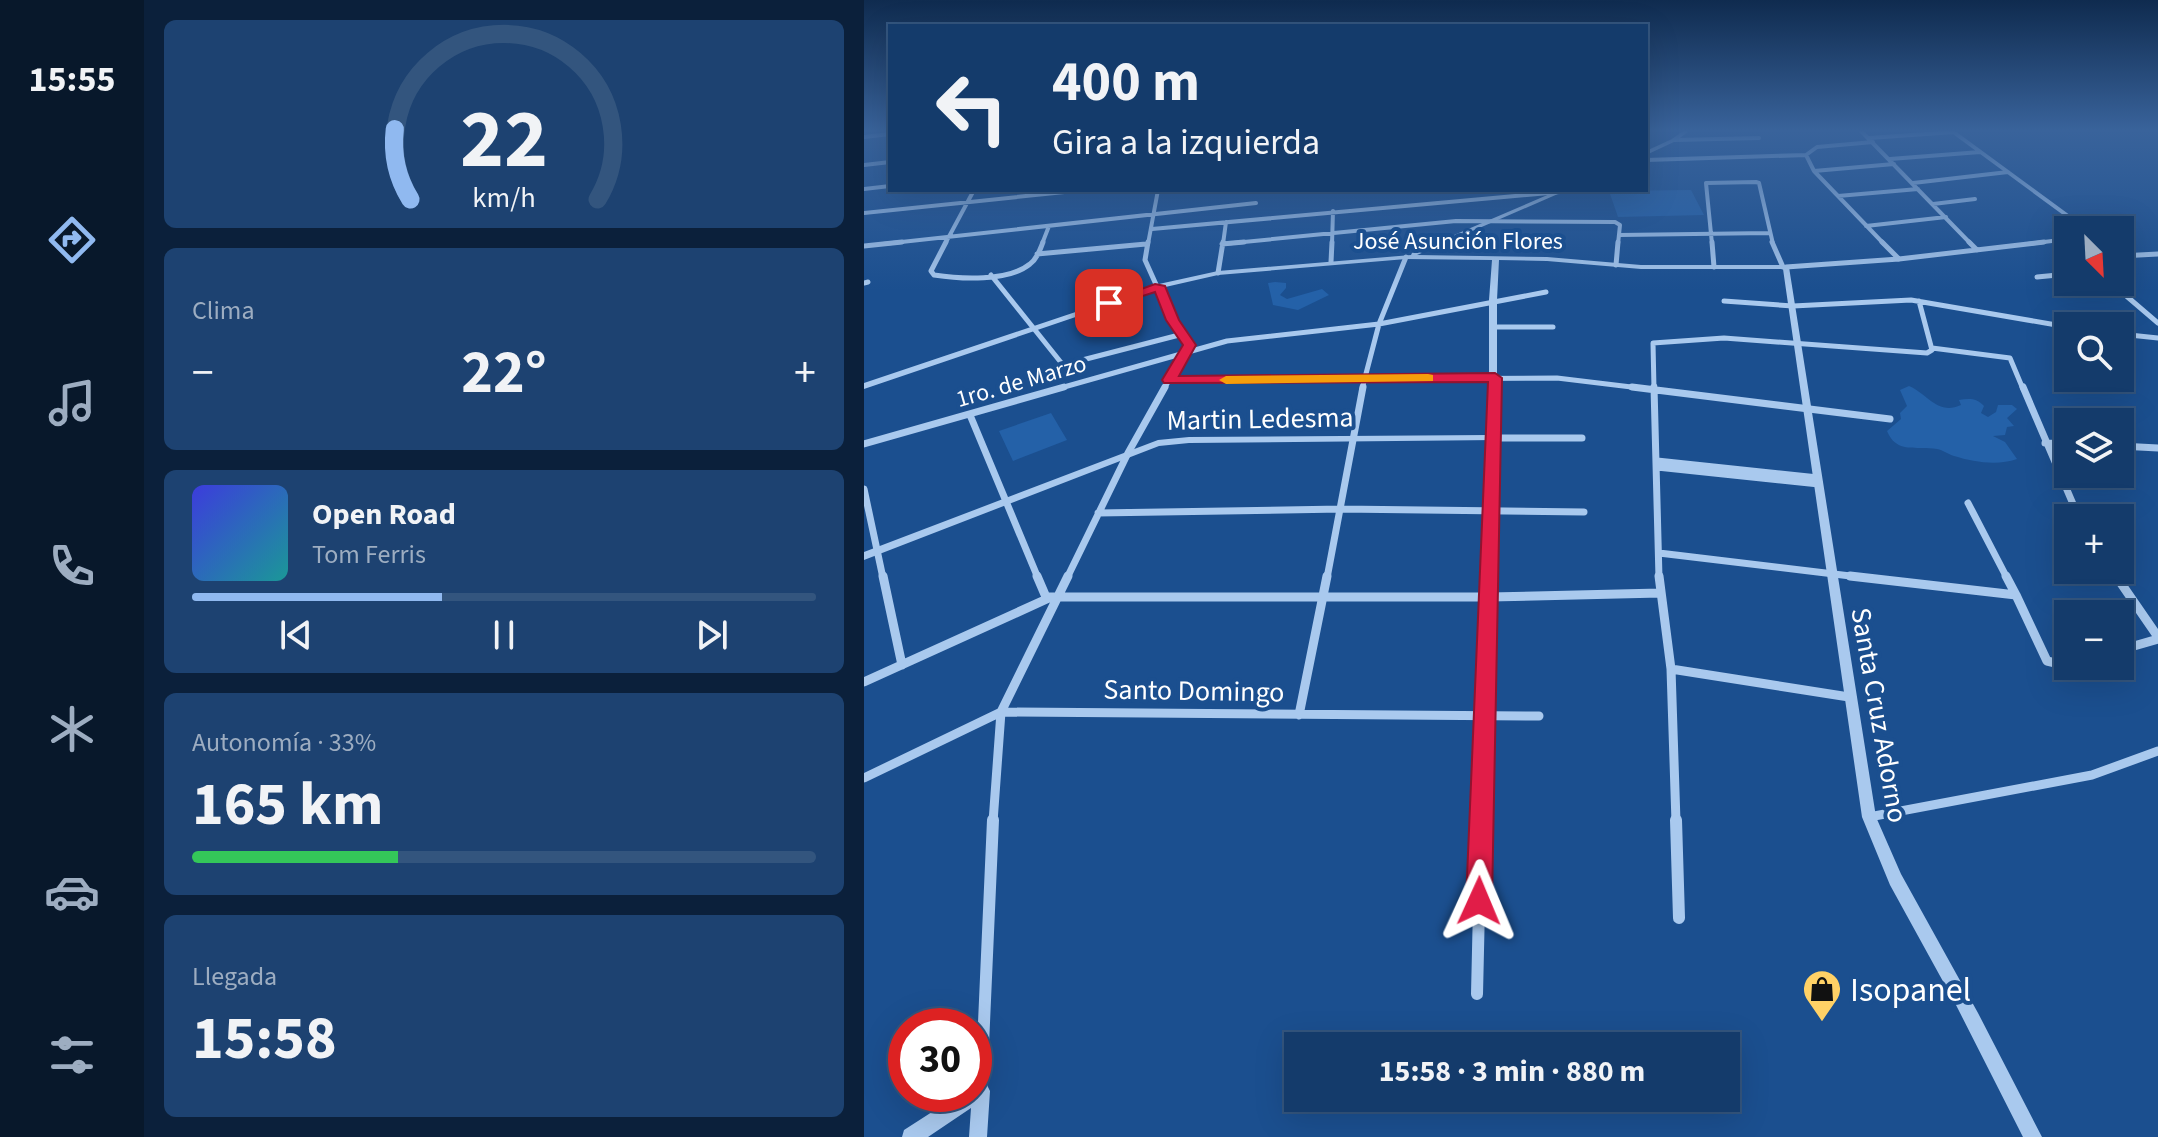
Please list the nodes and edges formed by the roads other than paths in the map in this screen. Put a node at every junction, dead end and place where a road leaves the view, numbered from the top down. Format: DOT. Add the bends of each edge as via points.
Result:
graph roads {
  1 [pos="1706,184"];
  2 [pos="1759,184"];
  3 [pos="1827,184"];
  4 [pos="1914,184"];
  5 [pos="2025,184"];
  6 [pos="888,186"];
  7 [pos="864,189"];
  8 [pos="1918,189"];
  9 [pos="973,192"];
  10 [pos="1065,192"];
  11 [pos="1158,192"];
  12 [pos="1551,192"];
  13 [pos="1560,192"];
  14 [pos="1838,196"];
  15 [pos="1975,199"];
  16 [pos="968,202"];
  17 [pos="1256,203"];
  18 [pos="1933,204"];
  19 [pos="1333,211"];
  20 [pos="864,213"];
  21 [pos="1156,214"];
  22 [pos="2068,216"];
  23 [pos="1946,217"];
  24 [pos="1492,221"];
  25 [pos="1226,222"];
  26 [pos="1049,226"];
  27 [pos="1866,226"];
  28 [pos="1152,229"];
  29 [pos="1332,232"];
  30 [pos="1712,232"];
  31 [pos="1769,233"];
  32 [pos="1619,235"];
  33 [pos="949,236"];
  34 [pos="2054,240"];
  35 [pos="1146,244"];
  36 [pos="1222,244"];
  37 [pos="864,246"];
  38 [pos="1977,250"];
  39 [pos="1037,254"];
  40 [pos="2158,254"];
  41 [pos="2134,255"];
  42 [pos="1406,257"];
  43 [pos="1496,258"];
  44 [pos="1899,259"];
  45 [pos="1331,262"];
  46 [pos="1616,265"];
  47 [pos="1714,267"];
  48 [pos="1784,267"];
  49 [pos="1218,273"];
  50 [pos="991,275"];
  51 [pos="2054,275"];
  52 [pos="2037,277"];
  53 [pos="1159,286"];
  54 [pos="1546,292"];
  55 [pos="2128,296"];
  56 [pos="1493,300"];
  57 [pos="1724,301"];
  58 [pos="1919,301"];
  59 [pos="1793,306"];
  60 [pos="2154,317"];
  61 [pos="2158,323"];
  62 [pos="1379,324"];
  63 [pos="2054,325"];
  64 [pos="1495,327"];
  65 [pos="1553,327"];
  66 [pos="1035,328"];
  67 [pos="1183,334"];
  68 [pos="2134,335"];
  69 [pos="2158,338"];
  70 [pos="1796,344"];
  71 [pos="1932,348"];
  72 [pos="1188,351"];
  73 [pos="1495,378"];
  74 [pos="1364,379"];
  75 [pos="1169,380"];
  76 [pos="864,386"];
  77 [pos="1656,389"];
  78 [pos="1806,408"];
  79 [pos="970,415"];
  80 [pos="1890,419"];
  81 [pos="1494,438"];
  82 [pos="1582,438"];
  83 [pos="1355,439"];
  84 [pos="2045,443"];
  85 [pos="2054,443"];
  86 [pos="864,444"];
  87 [pos="2134,447"];
  88 [pos="2158,448"];
  89 [pos="1128,453"];
  90 [pos="1657,464"];
  91 [pos="1818,481"];
  92 [pos="864,489"];
  93 [pos="1009,501"];
  94 [pos="1968,503"];
  95 [pos="2073,504"];
  96 [pos="1341,509"];
  97 [pos="1493,511"];
  98 [pos="1584,512"];
  99 [pos="1098,513"];
  100 [pos="876,552"];
  101 [pos="1659,553"];
  102 [pos="864,556"];
  103 [pos="1832,573"];
  104 [pos="2121,584"];
  105 [pos="1660,593"];
  106 [pos="2016,595"];
  107 [pos="1321,596"];
  108 [pos="1490,597"];
  109 [pos="1052,598"];
  110 [pos="2158,638"];
  111 [pos="2134,646"];
  112 [pos="902,665"];
  113 [pos="2054,665"];
  114 [pos="1671,669"];
  115 [pos="864,682"];
  116 [pos="1849,697"];
  117 [pos="1001,712"];
  118 [pos="1299,715"];
  119 [pos="1483,716"];
  120 [pos="1539,716"];
  121 [pos="2158,751"];
  122 [pos="864,778"];
  123 [pos="1869,817"];
  124 [pos="1679,918"];
  125 [pos="1477,994"];
  126 [pos="985,1008"];
  127 [pos="949,1112"];
  128 [pos="980,1112"];
  129 [pos="911,1137"];
  130 [pos="978,1137"];
  131 [pos="2033,1137"];
  1 -- 30 [label="street"];
  2 -- 31 [label="street"];
  3 -- 14 [label="street"];
  4 -- 8 [label="street"];
  5 -- 22 [label="street"];
  6 -- 7 [label="street"];
  8 -- 14 [label="street"];
  8 -- 18 [label="street"];
  9 -- 16 [label="street"];
  10 -- 16 [label="street"];
  11 -- 21 [label="street"];
  12 -- 19 [label="street"];
  13 -- 24 [label="street"];
  14 -- 27 [label="street"];
  15 -- 18 [label="street"];
  16 -- 20 [label="street"];
  16 -- 33 [label="street"];
  17 -- 21 [label="street"];
  18 -- 23 [label="street"];
  19 -- 25 [label="street"];
  19 -- 29 [label="street"];
  21 -- 26 [label="street"];
  21 -- 28 [label="street"];
  23 -- 27 [label="street"];
  23 -- 38 [label="street"];
  24 -- 29 [label="street"];
  24 -- 32 [label="street" via="1615,222"];
  24 -- 42 [label="street"];
  25 -- 28 [label="street"];
  25 -- 36 [label="street"];
  26 -- 33 [label="street"];
  26 -- 39 [label="street"];
  27 -- 44 [label="street"];
  28 -- 35 [label="street"];
  29 -- 36 [label="street"];
  29 -- 45 [label="street"];
  30 -- 31 [label="street"];
  30 -- 32 [label="street"];
  30 -- 47 [label="street"];
  31 -- 48 [label="street"];
  32 -- 46 [label="street"];
  33 -- 37 [label="street"];
  33 -- 50 [label="street" via="931,271 940,277"];
  34 -- 38 [label="street, José Asunción Flores"];
  35 -- 39 [label="street"];
  35 -- 53 [label="street" via="1146,265"];
  36 -- 49 [label="street"];
  38 -- 44 [label="street, José Asunción Flores"];
  39 -- 50 [label="street" via="1022,269"];
  40 -- 41 [label="street"];
  42 -- 43 [label="street, José Asunción Flores"];
  42 -- 45 [label="street, José Asunción Flores"];
  42 -- 62 [label="street"];
  43 -- 46 [label="street, José Asunción Flores"];
  43 -- 56 [label="street"];
  44 -- 48 [label="street, José Asunción Flores"];
  45 -- 49 [label="street, José Asunción Flores"];
  46 -- 47 [label="street, José Asunción Flores"];
  47 -- 48 [label="street, José Asunción Flores"];
  48 -- 59 [label="street, Santa Cruz Adorno"];
  49 -- 53 [label="street, José Asunción Flores"];
  50 -- 66 [label="street"];
  51 -- 52 [label="street"];
  53 -- 66 [label="street, José Asunción Flores"];
  53 -- 67 [label="street"];
  54 -- 56 [label="street, 1ro. de Marzo"];
  55 -- 60 [label="street"];
  56 -- 62 [label="street, 1ro. de Marzo"];
  56 -- 64 [label="street"];
  57 -- 59 [label="street"];
  58 -- 59 [label="street"];
  58 -- 63 [label="street"];
  58 -- 71 [label="street"];
  59 -- 70 [label="street, Santa Cruz Adorno"];
  60 -- 61 [label="street"];
  62 -- 72 [label="street, 1ro. de Marzo" via="1242,339"];
  62 -- 74 [label="street"];
  64 -- 65 [label="street"];
  64 -- 73 [label="street"];
  66 -- 67 [label="street" via="1063,365"];
  66 -- 76 [label="street, José Asunción Flores"];
  67 -- 72 [label="street"];
  68 -- 69 [label="street"];
  70 -- 71 [label="street" via="1919,353"];
  70 -- 77 [label="street" via="1724,338 1656,342"];
  70 -- 78 [label="street, Santa Cruz Adorno"];
  71 -- 84 [label="street" via="2010,358"];
  72 -- 75 [label="street"];
  72 -- 79 [label="street, 1ro. de Marzo"];
  73 -- 74 [label="street"];
  73 -- 77 [label="street" via="1557,378"];
  73 -- 81 [label="street"];
  74 -- 75 [label="street"];
  74 -- 83 [label="street"];
  75 -- 89 [label="street"];
  77 -- 78 [label="street"];
  77 -- 90 [label="street"];
  78 -- 80 [label="street"];
  78 -- 91 [label="street, Santa Cruz Adorno"];
  79 -- 86 [label="street, 1ro. de Marzo"];
  79 -- 93 [label="street"];
  81 -- 82 [label="street, Martin Ledesma"];
  81 -- 83 [label="street, Martin Ledesma"];
  81 -- 97 [label="street"];
  83 -- 89 [label="street, Martin Ledesma" via="1189,440"];
  83 -- 96 [label="street"];
  84 -- 85 [label="street"];
  84 -- 95 [label="street"];
  87 -- 88 [label="street"];
  89 -- 93 [label="street, Martin Ledesma"];
  89 -- 99 [label="street"];
  90 -- 91 [label="street"];
  90 -- 101 [label="street"];
  91 -- 103 [label="street, Santa Cruz Adorno"];
  92 -- 100 [label="street"];
  93 -- 100 [label="street, Martin Ledesma"];
  93 -- 109 [label="street" via="1043,593"];
  94 -- 106 [label="street"];
  96 -- 97 [label="street"];
  96 -- 99 [label="street"];
  96 -- 107 [label="street"];
  97 -- 98 [label="street"];
  97 -- 108 [label="street"];
  99 -- 109 [label="street"];
  100 -- 102 [label="street, Martin Ledesma"];
  100 -- 112 [label="street"];
  101 -- 103 [label="street"];
  101 -- 105 [label="street"];
  103 -- 106 [label="street"];
  103 -- 116 [label="street, Santa Cruz Adorno"];
  104 -- 110 [label="street"];
  105 -- 108 [label="street"];
  105 -- 114 [label="street"];
  106 -- 113 [label="street" via="2047,661"];
  107 -- 108 [label="street"];
  107 -- 109 [label="street"];
  107 -- 118 [label="street"];
  108 -- 119 [label="street"];
  109 -- 112 [label="street"];
  109 -- 117 [label="street"];
  110 -- 111 [label="street"];
  112 -- 115 [label="street"];
  114 -- 116 [label="street"];
  114 -- 124 [label="street"];
  116 -- 123 [label="street, Santa Cruz Adorno"];
  117 -- 118 [label="street, Santo Domingo"];
  117 -- 122 [label="street, Santo Domingo"];
  117 -- 126 [label="street"];
  118 -- 119 [label="street, Santo Domingo"];
  119 -- 120 [label="street, Santo Domingo"];
  119 -- 125 [label="street"];
  121 -- 123 [label="street" via="2092,775"];
  123 -- 131 [label="street, Santa Cruz Adorno" via="1887,864"];
  127 -- 129 [label="street"];
  128 -- 130 [label="street"];
}
